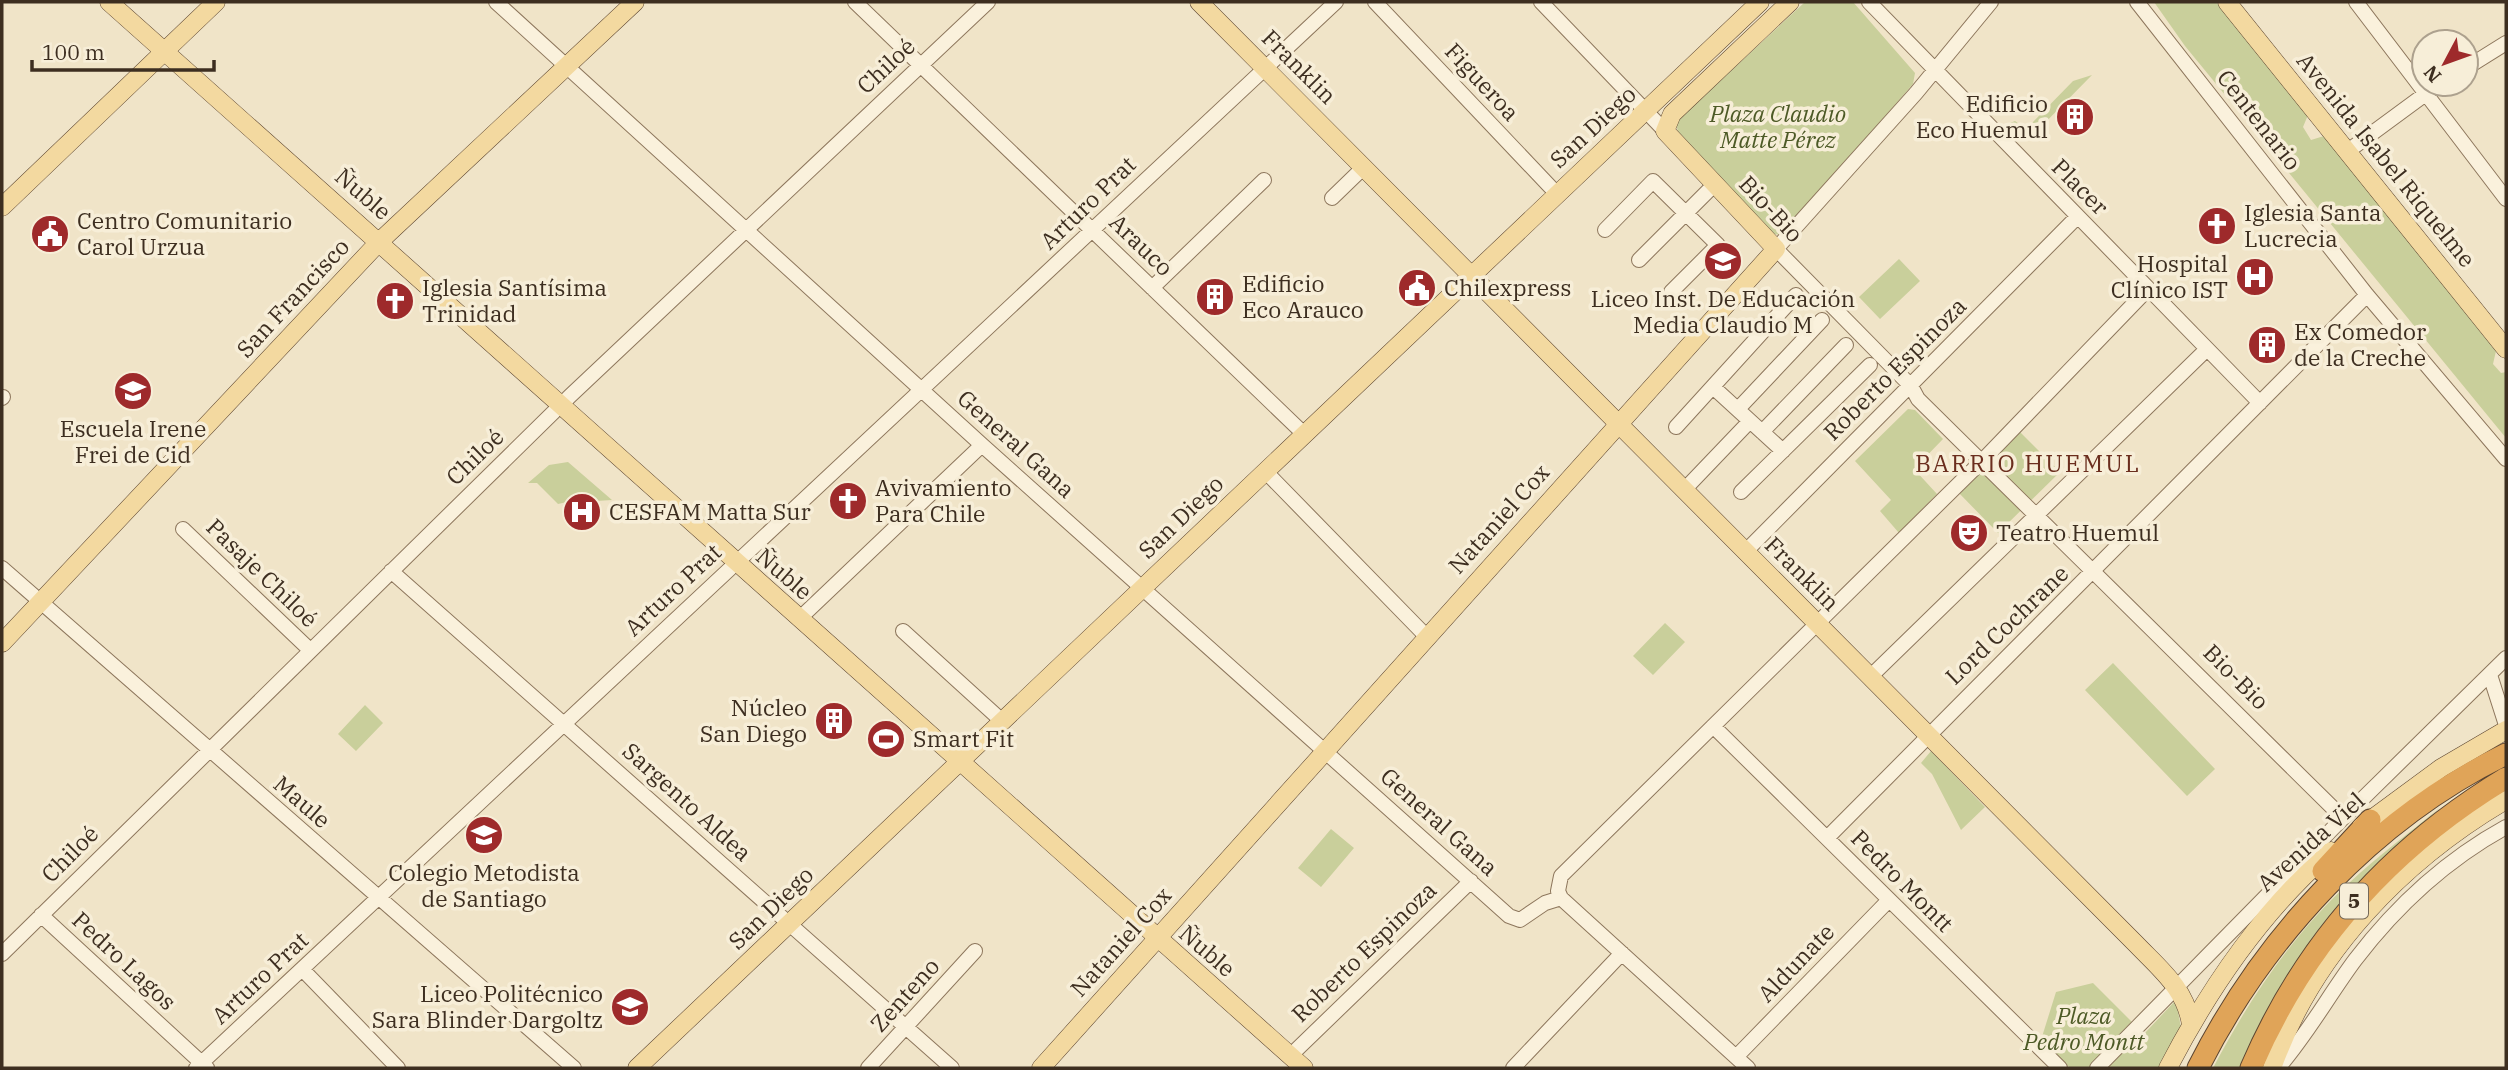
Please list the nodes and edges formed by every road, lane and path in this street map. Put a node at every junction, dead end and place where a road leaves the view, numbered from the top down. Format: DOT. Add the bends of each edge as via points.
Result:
graph roads {
  1 [pos="109,2"];
  2 [pos="216,2"];
  3 [pos="496,2"];
  4 [pos="635,2"];
  5 [pos="855,2"];
  6 [pos="988,2"];
  7 [pos="1199,2"];
  8 [pos="1336,2"];
  9 [pos="1375,2"];
  10 [pos="1541,2"];
  11 [pos="1760,2"];
  12 [pos="1790,2"];
  13 [pos="1869,2"];
  14 [pos="1991,2"];
  15 [pos="2137,2"];
  16 [pos="2227,2"];
  17 [pos="2356,2"];
  18 [pos="2506,43"];
  19 [pos="165,52"];
  20 [pos="2480,59"];
  21 [pos="567,65"];
  22 [pos="920,65"];
  23 [pos="1264,68"];
  24 [pos="1934,71"];
  25 [pos="2410,72"];
  26 [pos="2419,98"];
  27 [pos="2430,98"];
  28 [pos="1646,110"];
  29 [pos="1665,131"];
  30 [pos="2348,151"];
  31 [pos="1364,167"];
  32 [pos="1264,180"];
  33 [pos="1715,184"];
  34 [pos="1557,194"];
  35 [pos="1332,198"];
  36 [pos="2506,199"];
  37 [pos="2,207"];
  38 [pos="1685,213"];
  39 [pos="2077,217"];
  40 [pos="745,228"];
  41 [pos="1605,230"];
  42 [pos="1093,231"];
  43 [pos="379,242"];
  44 [pos="1776,249"];
  45 [pos="1639,260"];
  46 [pos="1470,275"];
  47 [pos="1152,288"];
  48 [pos="2148,289"];
  49 [pos="1671,292"];
  50 [pos="1796,295"];
  51 [pos="2367,295"];
  52 [pos="1822,320"];
  53 [pos="1846,345"];
  54 [pos="2207,349"];
  55 [pos="2506,349"];
  56 [pos="1870,365"];
  57 [pos="1911,386"];
  58 [pos="1713,387"];
  59 [pos="921,389"];
  60 [pos="2260,403"];
  61 [pos="560,405"];
  62 [pos="1738,409"];
  63 [pos="1750,421"];
  64 [pos="1617,424"];
  65 [pos="1676,427"];
  66 [pos="1762,432"];
  67 [pos="1304,434"];
  68 [pos="982,445"];
  69 [pos="1783,451"];
  70 [pos="1985,458"];
  71 [pos="2506,459"];
  72 [pos="1265,471"];
  73 [pos="1684,490"];
  74 [pos="1741,492"];
  75 [pos="2039,513"];
  76 [pos="183,529"];
  77 [pos="1745,552"];
  78 [pos="735,563"];
  79 [pos="2,568"];
  80 [pos="2095,570"];
  81 [pos="391,571"];
  82 [pos="1142,588"];
  83 [pos="40,603"];
  84 [pos="799,619"];
  85 [pos="1817,624"];
  86 [pos="903,631"];
  87 [pos="1427,636"];
  88 [pos="2,643"];
  89 [pos="310,650"];
  90 [pos="2506,658"];
  91 [pos="2490,675"];
  92 [pos="1870,677"];
  93 [pos="1002,721"];
  94 [pos="564,723"];
  95 [pos="1713,726"];
  96 [pos="1927,735"];
  97 [pos="2503,740"];
  98 [pos="208,750"];
  99 [pos="1325,751"];
  100 [pos="959,762"];
  101 [pos="2506,778"];
  102 [pos="2506,800"];
  103 [pos="2343,818"];
  104 [pos="2370,820"];
  105 [pos="2506,827"];
  106 [pos="1827,838"];
  107 [pos="1471,881"];
  108 [pos="378,898"];
  109 [pos="1561,898"];
  110 [pos="1889,900"];
  111 [pos="41,915"];
  112 [pos="789,924"];
  113 [pos="1157,939"];
  114 [pos="975,951"];
  115 [pos="2,954"];
  116 [pos="1622,954"];
  117 [pos="302,969"];
  118 [pos="2253,976"];
  119 [pos="2176,985"];
  120 [pos="2191,1025"];
  121 [pos="906,1027"];
  122 [pos="1736,1057"];
  123 [pos="1297,1062"];
  124 [pos="202,1066"];
  125 [pos="398,1068"];
  126 [pos="574,1068"];
  127 [pos="637,1068"];
  128 [pos="868,1068"];
  129 [pos="952,1068"];
  130 [pos="1041,1068"];
  131 [pos="1513,1068"];
  132 [pos="1748,1068"];
  133 [pos="2060,1068"];
  134 [pos="2096,1068"];
  135 [pos="2168,1068"];
  136 [pos="2198,1068"];
  137 [pos="2251,1068"];
  138 [pos="2272,1068"];
  139 [pos="2278,1068"];
  1 -- 19 [label="main road, Ñuble"];
  2 -- 19 [label="main road"];
  3 -- 21 [label="street, General Gana"];
  4 -- 21 [label="main road, San Francisco"];
  5 -- 22 [label="street, Arauco"];
  6 -- 22 [label="street, Chiloé"];
  7 -- 23 [label="main road, Franklin"];
  8 -- 23 [label="street, Arturo Prat"];
  9 -- 34 [label="street, Figueroa"];
  10 -- 28 [label="street, Bio-Bio"];
  11 -- 28 [label="main road, San Diego"];
  12 -- 29 [label="main road, San Diego" via="1672,114"];
  13 -- 24 [label="street, Placer"];
  14 -- 24 [label="street, Nataniel Cox"];
  15 -- 51 [label="street, Centenario"];
  16 -- 30 [label="main road, Avenida Isabel Riquelme"];
  17 -- 25 [label="street"];
  18 -- 20 [label="street"];
  19 -- 37 [label="main road"];
  19 -- 43 [label="main road, Ñuble"];
  21 -- 40 [label="street, General Gana"];
  21 -- 43 [label="main road, San Francisco"];
  22 -- 40 [label="street, Chiloé"];
  22 -- 42 [label="street, Arauco"];
  23 -- 31 [label="main road, Franklin"];
  23 -- 42 [label="street, Arturo Prat"];
  24 -- 39 [label="street, Placer"];
  24 -- 44 [label="street, Nataniel Cox"];
  26 -- 30 [label="street"];
  27 -- 36 [label="street"];
  28 -- 29 [label="street, Bio-Bio"];
  28 -- 34 [label="main road, San Diego"];
  29 -- 33 [label="main road, Bio-Bio"];
  30 -- 55 [label="main road, Avenida Isabel Riquelme"];
  31 -- 35 [label="street"];
  31 -- 46 [label="main road, Franklin"];
  32 -- 47 [label="street"];
  33 -- 38 [label="street"];
  33 -- 44 [label="main road, Bio-Bio"];
  34 -- 46 [label="main road, San Diego"];
  38 -- 41 [label="street" via="1653,181"];
  38 -- 45 [label="street"];
  38 -- 49 [label="street" via="1718,244"];
  39 -- 48 [label="street, Placer"];
  39 -- 57 [label="street, Roberto Espinoza"];
  40 -- 59 [label="street, General Gana"];
  40 -- 61 [label="street, Chiloé"];
  42 -- 47 [label="street, Arauco"];
  42 -- 59 [label="street, Arturo Prat"];
  43 -- 61 [label="main road, Ñuble"];
  43 -- 83 [label="main road, San Francisco"];
  44 -- 57 [label="street, Bio-Bio"];
  44 -- 64 [label="main road, Nataniel Cox"];
  46 -- 64 [label="main road, Franklin"];
  46 -- 67 [label="main road, San Diego"];
  47 -- 67 [label="street, Arauco"];
  48 -- 54 [label="street, Placer"];
  48 -- 70 [label="street"];
  50 -- 58 [label="street"];
  51 -- 60 [label="street, Lord Cochrane"];
  51 -- 71 [label="street, Centenario"];
  52 -- 62 [label="street"];
  53 -- 66 [label="street"];
  54 -- 60 [label="street, Placer"];
  54 -- 75 [label="street"];
  56 -- 69 [label="street"];
  57 -- 70 [label="street, Bio-Bio" via="1924,393"];
  57 -- 77 [label="street, Roberto Espinoza"];
  58 -- 62 [label="street"];
  58 -- 65 [label="street"];
  59 -- 68 [label="street, General Gana"];
  59 -- 78 [label="street, Arturo Prat"];
  60 -- 80 [label="street, Lord Cochrane"];
  61 -- 78 [label="main road, Ñuble"];
  61 -- 81 [label="street, Chiloé"];
  62 -- 63 [label="street"];
  63 -- 66 [label="street"];
  63 -- 73 [label="street"];
  64 -- 73 [label="main road, Franklin"];
  64 -- 87 [label="main road, Nataniel Cox"];
  66 -- 69 [label="street"];
  67 -- 72 [label="main road, San Diego"];
  68 -- 82 [label="street, General Gana"];
  68 -- 84 [label="street"];
  69 -- 74 [label="street"];
  70 -- 75 [label="street, Bio-Bio"];
  70 -- 85 [label="street"];
  72 -- 82 [label="main road, San Diego"];
  72 -- 87 [label="street"];
  73 -- 77 [label="main road, Franklin"];
  75 -- 80 [label="street, Bio-Bio" via="2092,561"];
  75 -- 92 [label="street"];
  76 -- 89 [label="street, Pasaje Chiloé"];
  77 -- 85 [label="main road, Franklin"];
  78 -- 84 [label="main road, Ñuble"];
  78 -- 94 [label="street, Arturo Prat"];
  79 -- 83 [label="street, Maule"];
  80 -- 96 [label="street, Lord Cochrane"];
  80 -- 103 [label="street, Bio-Bio"];
  81 -- 89 [label="street, Chiloé"];
  81 -- 94 [label="street, Sargento Aldea"];
  82 -- 93 [label="main road, San Diego"];
  82 -- 99 [label="street, General Gana"];
  83 -- 88 [label="main road, San Francisco"];
  83 -- 98 [label="street, Maule"];
  84 -- 100 [label="main road, Ñuble"];
  85 -- 92 [label="main road, Franklin"];
  85 -- 95 [label="street"];
  86 -- 93 [label="street"];
  87 -- 99 [label="main road, Nataniel Cox"];
  89 -- 98 [label="street, Chiloé"];
  90 -- 91 [label="street"];
  91 -- 97 [label="street"];
  91 -- 103 [label="street"];
  92 -- 96 [label="main road, Franklin"];
  93 -- 100 [label="main road, San Diego"];
  94 -- 108 [label="street, Arturo Prat"];
  94 -- 112 [label="street, Sargento Aldea"];
  95 -- 106 [label="street, Pedro Montt"];
  95 -- 109 [label="street" via="1561,876"];
  96 -- 106 [label="street, Lord Cochrane"];
  96 -- 119 [label="main road, Franklin"];
  97 -- 104 [label="main road, Avenida Viel" via="2441,768"];
  97 -- 118 [label="highway, 5" via="2372,844 2298,918"];
  98 -- 108 [label="street, Maule"];
  98 -- 111 [label="street, Chiloé"];
  99 -- 107 [label="street, General Gana"];
  99 -- 113 [label="main road, Nataniel Cox"];
  100 -- 112 [label="main road, San Diego"];
  100 -- 113 [label="main road, Ñuble"];
  101 -- 137 [label="highway, 5" via="2418,839 2348,907 2299,974"];
  102 -- 138 [label="main road" via="2422,858 2362,918 2304,998"];
  103 -- 119 [label="street"];
  104 -- 118 [label="highway" via="2288,911 2263,949"];
  104 -- 120 [label="main road, Avenida Viel" via="2272,910"];
  105 -- 139 [label="street" via="2457,858 2403,904 2356,959"];
  106 -- 110 [label="street, Pedro Montt"];
  107 -- 109 [label="street, General Gana" via="1509,916 1520,920 1545,902"];
  107 -- 123 [label="street, Roberto Espinoza"];
  108 -- 117 [label="street, Arturo Prat"];
  108 -- 126 [label="street, Maule"];
  109 -- 116 [label="street"];
  110 -- 122 [label="street, Aldunate"];
  110 -- 133 [label="street, Pedro Montt"];
  111 -- 115 [label="street, Chiloé"];
  111 -- 124 [label="street, Pedro Lagos"];
  112 -- 121 [label="street, Sargento Aldea"];
  112 -- 127 [label="main road, San Diego"];
  113 -- 123 [label="main road, Ñuble"];
  113 -- 130 [label="main road, Nataniel Cox"];
  114 -- 121 [label="street, Zenteno"];
  116 -- 122 [label="street"];
  116 -- 131 [label="street"];
  117 -- 124 [label="street, Arturo Prat"];
  117 -- 125 [label="street"];
  118 -- 136 [label="highway, 5"];
  119 -- 120 [label="main road, Franklin"];
  119 -- 134 [label="street"];
  120 -- 135 [label="main road, Avenida Viel"];
  121 -- 128 [label="street, Zenteno"];
  121 -- 129 [label="street, Sargento Aldea"];
  122 -- 132 [label="street"];
}
